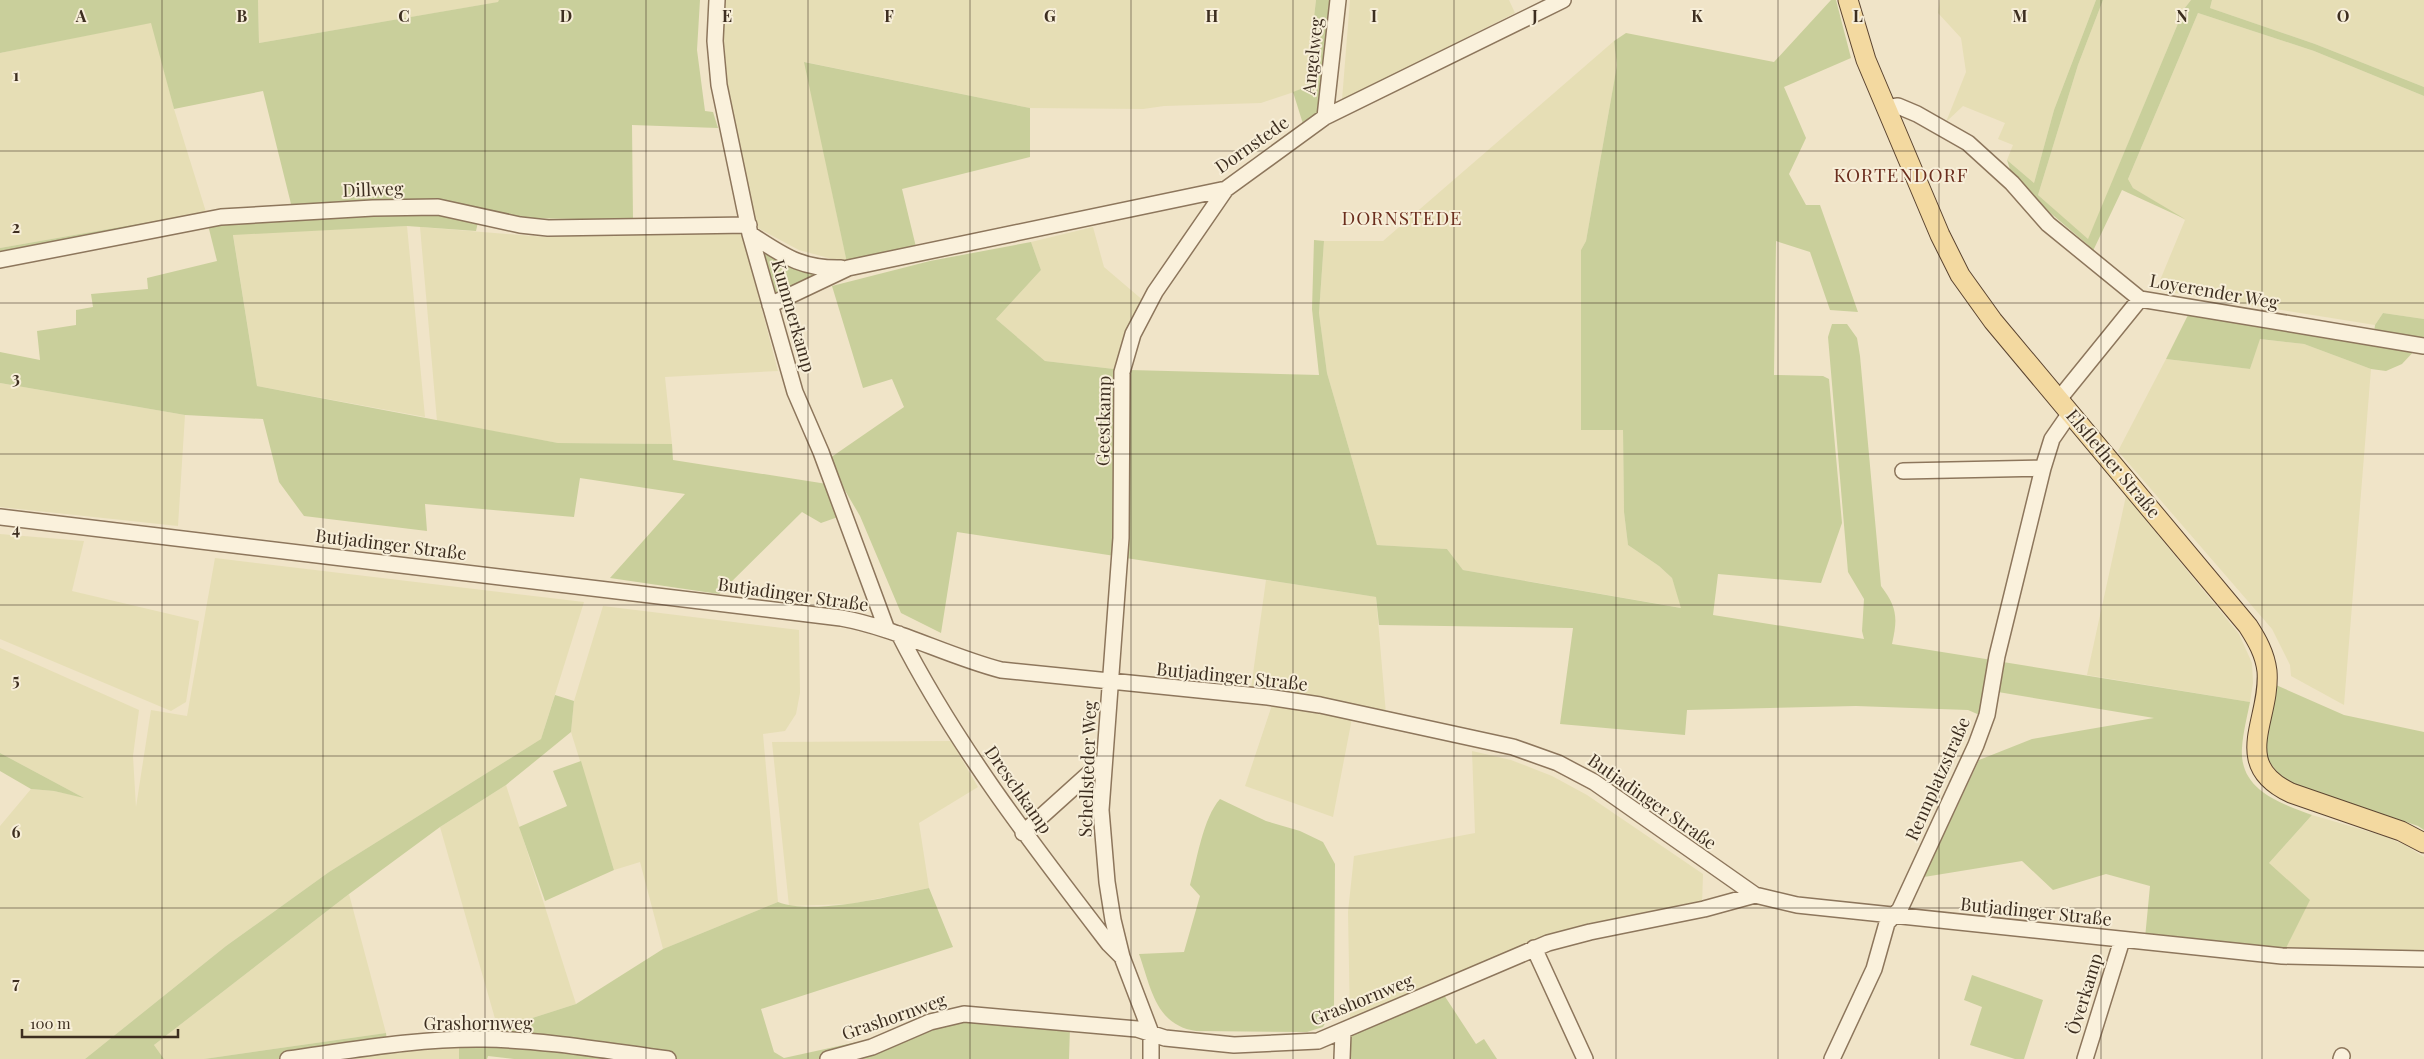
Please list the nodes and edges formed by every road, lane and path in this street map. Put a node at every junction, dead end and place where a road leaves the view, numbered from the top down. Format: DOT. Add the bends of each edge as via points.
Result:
graph roads {
  1 [pos="717,0"];
  2 [pos="1338,0"];
  3 [pos="1563,0"];
  4 [pos="1848,0"];
  5 [pos="1886,108"];
  6 [pos="1325,117"];
  7 [pos="1226,188"];
  8 [pos="749,229"];
  9 [pos="0,260"];
  10 [pos="848,268"];
  11 [pos="2140,299"];
  12 [pos="770,305"];
  13 [pos="2424,346"];
  14 [pos="2065,406"];
  15 [pos="2043,468"];
  16 [pos="1903,471"];
  17 [pos="0,517"];
  18 [pos="893,632"];
  19 [pos="1109,683"];
  20 [pos="1104,760"];
  21 [pos="1023,832"];
  22 [pos="2424,843"];
  23 [pos="1755,896"];
  24 [pos="1893,916"];
  25 [pos="2122,940"];
  26 [pos="1534,948"];
  27 [pos="1122,957"];
  28 [pos="2424,959"];
  29 [pos="1343,1032"];
  30 [pos="1151,1033"];
  31 [pos="2089,1057"];
  32 [pos="288,1059"];
  33 [pos="668,1059"];
  34 [pos="828,1059"];
  35 [pos="1150,1059"];
  36 [pos="1342,1059"];
  37 [pos="1585,1059"];
  38 [pos="1832,1059"];
  1 -- 8 [label="street, Kummerkamp" via="719,85"];
  2 -- 6 [label="street, Angelweg"];
  3 -- 6 [label="street, Dornstede"];
  4 -- 5 [label="main road, Elsflether Straße" via="1859,41"];
  5 -- 11 [label="street, Loyerender Weg" via="1898,106 1917,114 1968,143 2012,183 2048,224"];
  5 -- 14 [label="main road, Elsflether Straße" via="1960,275 1988,314"];
  6 -- 7 [label="street, Dornstede"];
  7 -- 10 [label="street, Dornstede"];
  7 -- 19 [label="street, Geestkamp" via="1155,292 1133,334 1122,372 1121,538"];
  8 -- 9 [label="street, Dillweg" via="548,228 438,207 373,208 221,218"];
  8 -- 10 [label="street, Dornstede" via="785,257 818,268"];
  8 -- 12 [label="street, Kummerkamp"];
  10 -- 12 [label="street, Dornstede"];
  11 -- 13 [label="street, Loyerender Weg"];
  11 -- 14 [label="street, Rennplatzstraße"];
  12 -- 18 [label="street, Kummerkamp" via="795,392"];
  14 -- 15 [label="street, Rennplatzstraße"];
  14 -- 22 [label="main road, Elsflether Straße" via="2260,644 2267,679 2256,749 2264,773 2291,793 2401,831"];
  15 -- 16 [label="street"];
  15 -- 24 [label="street, Rennplatzstraße" via="1997,658 1987,715 1900,909"];
  17 -- 18 [label="street, Butjadinger Straße" via="840,618"];
  18 -- 19 [label="street, Butjadinger Straße" via="1001,670"];
  18 -- 21 [label="street, Dreschkamp" via="937,706"];
  19 -- 20 [label="street, Schellsteder Weg"];
  19 -- 23 [label="street, Butjadinger Straße" via="1268,697 1320,705 1513,747 1558,762 1594,782"];
  20 -- 21 [label="street"];
  20 -- 27 [label="street, Schellsteder Weg" via="1101,810 1106,882"];
  21 -- 27 [label="street, Dreschkamp"];
  23 -- 24 [label="street, Butjadinger Straße" via="1797,905"];
  23 -- 26 [label="street, Grashornweg" via="1590,932"];
  24 -- 25 [label="street, Butjadinger Straße"];
  24 -- 38 [label="street, Rennplatzstraße" via="1886,923 1874,969"];
  25 -- 28 [label="street, Butjadinger Straße" via="2282,956"];
  25 -- 31 [label="street, Överkamp"];
  26 -- 29 [label="street, Grashornweg"];
  26 -- 37 [label="street"];
  27 -- 30 [label="street, Schellsteder Weg"];
  29 -- 30 [label="street, Grashornweg" via="1318,1041 1234,1045 1165,1038"];
  29 -- 36 [label="street"];
  30 -- 34 [label="street, Grashornweg" via="1137,1028 964,1014 930,1022 872,1047"];
  30 -- 35 [label="street, Schellsteder Weg"];
  32 -- 33 [label="street, Grashornweg" via="398,1044 483,1039 534,1041"];
}
